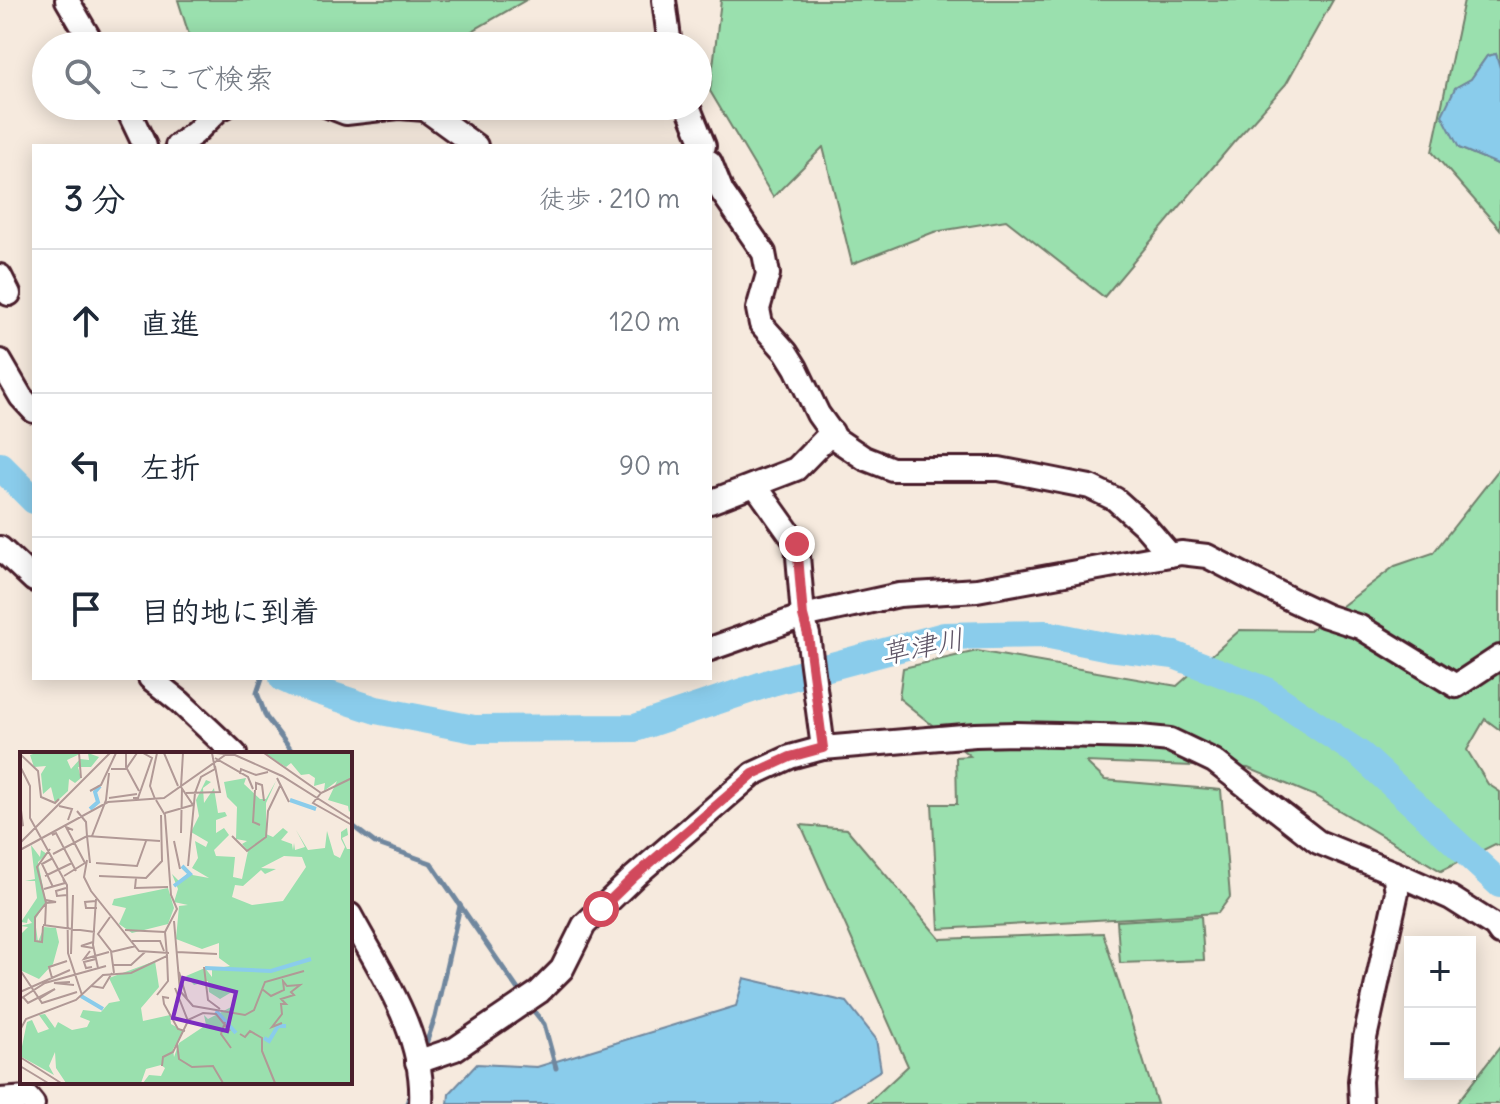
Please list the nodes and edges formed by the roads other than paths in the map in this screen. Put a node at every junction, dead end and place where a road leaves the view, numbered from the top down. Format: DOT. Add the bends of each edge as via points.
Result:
graph roads {
  1 [pos="67,0"];
  2 [pos="664,0"];
  3 [pos="86,32"];
  4 [pos="668,32"];
  5 [pos="133,120"];
  6 [pos="208,120"];
  7 [pos="440,120"];
  8 [pos="694,120"];
  9 [pos="144,144"];
  10 [pos="180,144"];
  11 [pos="473,144"];
  12 [pos="703,144"];
  13 [pos="712,167"];
  14 [pos="0,361"];
  15 [pos="32,409"];
  16 [pos="832,432"];
  17 [pos="755,485"];
  18 [pos="712,501"];
  19 [pos="0,548"];
  20 [pos="1170,555"];
  21 [pos="0,567"];
  22 [pos="32,578"];
  23 [pos="32,597"];
  24 [pos="806,625"];
  25 [pos="712,648"];
  26 [pos="1500,657"];
  27 [pos="152,680"];
  28 [pos="823,745"];
  29 [pos="233,752"];
  30 [pos="1394,873"];
  31 [pos="352,919"];
  32 [pos="1500,933"];
  33 [pos="417,1062"];
  34 [pos="0,1100"];
  35 [pos="33,1104"];
  36 [pos="421,1104"];
  37 [pos="1361,1104"];
  1 -- 3 [label="street"];
  2 -- 4 [label="street"];
  5 -- 9 [label="street"];
  6 -- 10 [label="street"];
  7 -- 11 [label="street"];
  8 -- 12 [label="street"];
  13 -- 16 [label="street" via="722,192 764,253 768,274 758,309 761,324 786,352"];
  14 -- 15 [label="street"];
  16 -- 17 [label="street" via="796,469"];
  16 -- 20 [label="street" via="864,458 892,469 999,469 1090,487 1115,499"];
  17 -- 18 [label="street"];
  17 -- 24 [label="street" via="797,544"];
  19 -- 22 [label="street"];
  20 -- 24 [label="street" via="977,590 899,595"];
  20 -- 26 [label="street" via="1207,556 1326,616 1360,627 1456,686"];
  21 -- 23 [label="street"];
  24 -- 25 [label="street"];
  24 -- 28 [label="street"];
  27 -- 29 [label="street"];
  28 -- 30 [label="street" via="1016,734 1170,740 1214,761 1318,842"];
  28 -- 33 [label="street" via="753,774 584,925 562,969 539,992 455,1049"];
  30 -- 32 [label="street" via="1451,898"];
  30 -- 37 [label="street" via="1397,892 1365,1038"];
  31 -- 33 [label="street" via="399,1002"];
  33 -- 36 [label="street"];
  34 -- 35 [label="street" via="28,1098"];
}
